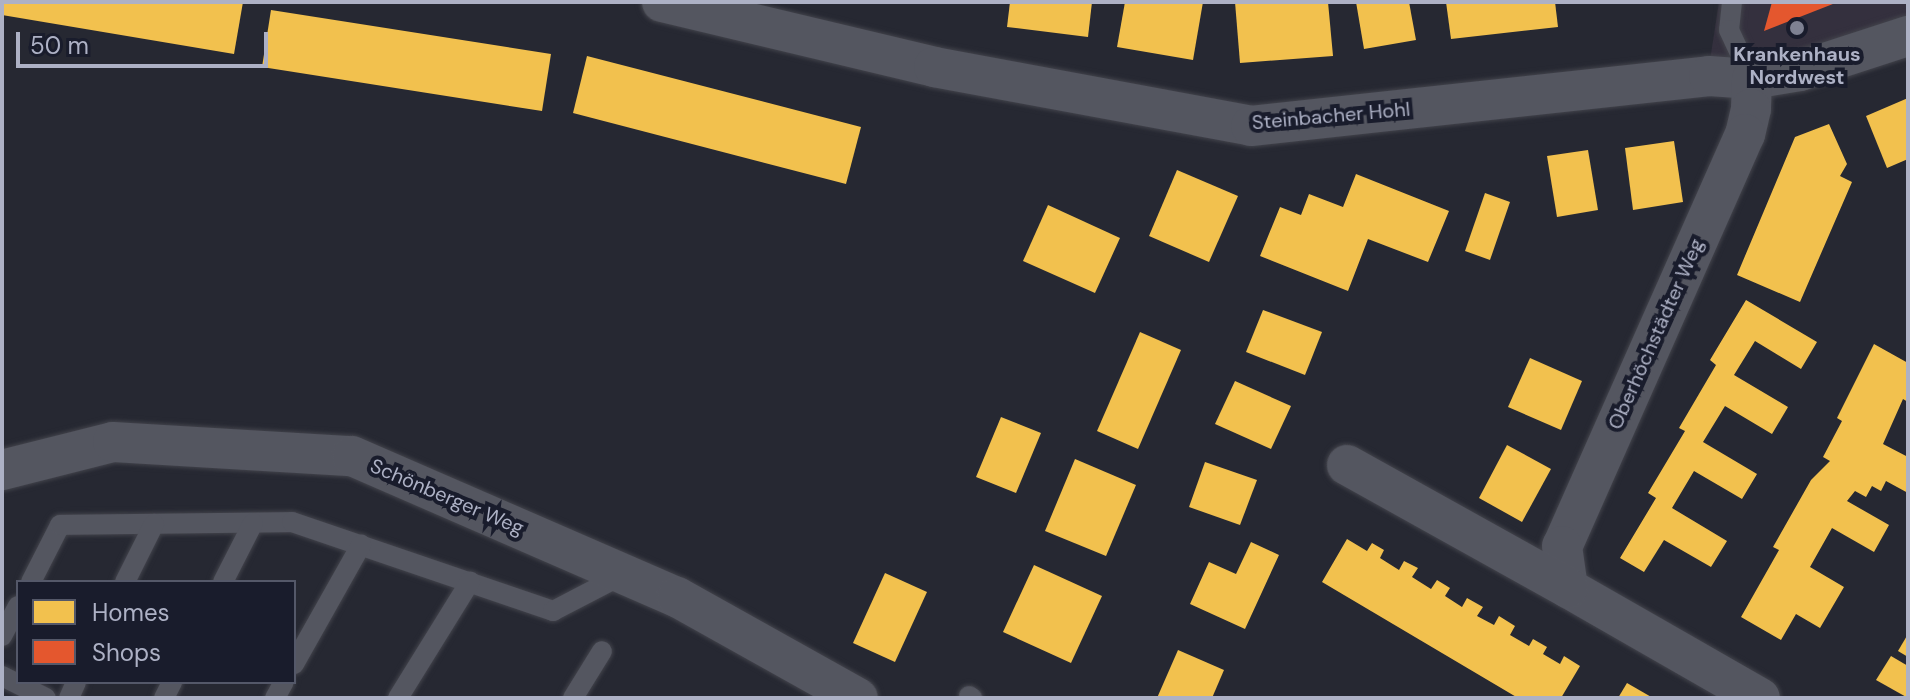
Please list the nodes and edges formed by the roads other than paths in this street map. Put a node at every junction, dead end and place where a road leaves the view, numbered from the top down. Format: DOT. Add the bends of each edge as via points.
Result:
graph roads {
  1 [pos="662,2"];
  2 [pos="1732,2"];
  3 [pos="1908,36"];
  4 [pos="1752,79"];
  5 [pos="1347,465"];
  6 [pos="2,470"];
  7 [pos="253,523"];
  8 [pos="154,524"];
  9 [pos="361,545"];
  10 [pos="624,574"];
  11 [pos="32,580"];
  12 [pos="126,580"];
  13 [pos="224,580"];
  14 [pos="470,582"];
  15 [pos="1568,588"];
  16 [pos="16,610"];
  17 [pos="2,636"];
  18 [pos="602,651"];
  19 [pos="296,660"];
  20 [pos="18,684"];
  21 [pos="46,698"];
  22 [pos="398,698"];
  23 [pos="573,698"];
  24 [pos="858,698"];
  25 [pos="1760,698"];
  1 -- 4 [label="street, Steinbacher Hohl" via="934,67 1251,126 1709,76"];
  2 -- 4 [label="lane" via="1729,30"];
  3 -- 4 [label="street, Steinbacher Hohl" via="1800,71"];
  4 -- 15 [label="street, Oberhöchstädter Weg" via="1745,134 1562,546"];
  5 -- 15 [label="street"];
  6 -- 10 [label="street, Schönberger Weg" via="113,442 352,456"];
  7 -- 8 [label="lane"];
  7 -- 9 [label="lane" via="292,522"];
  7 -- 13 [label="lane"];
  8 -- 11 [label="lane" via="60,525"];
  8 -- 12 [label="lane"];
  9 -- 14 [label="lane"];
  9 -- 19 [label="lane"];
  10 -- 14 [label="lane" via="553,611"];
  10 -- 24 [label="street, Schönberger Weg" via="677,597"];
  14 -- 22 [label="lane"];
  15 -- 25 [label="street"];
  16 -- 17 [label="lane"];
  18 -- 23 [label="lane"];
  20 -- 21 [label="lane"];
}
